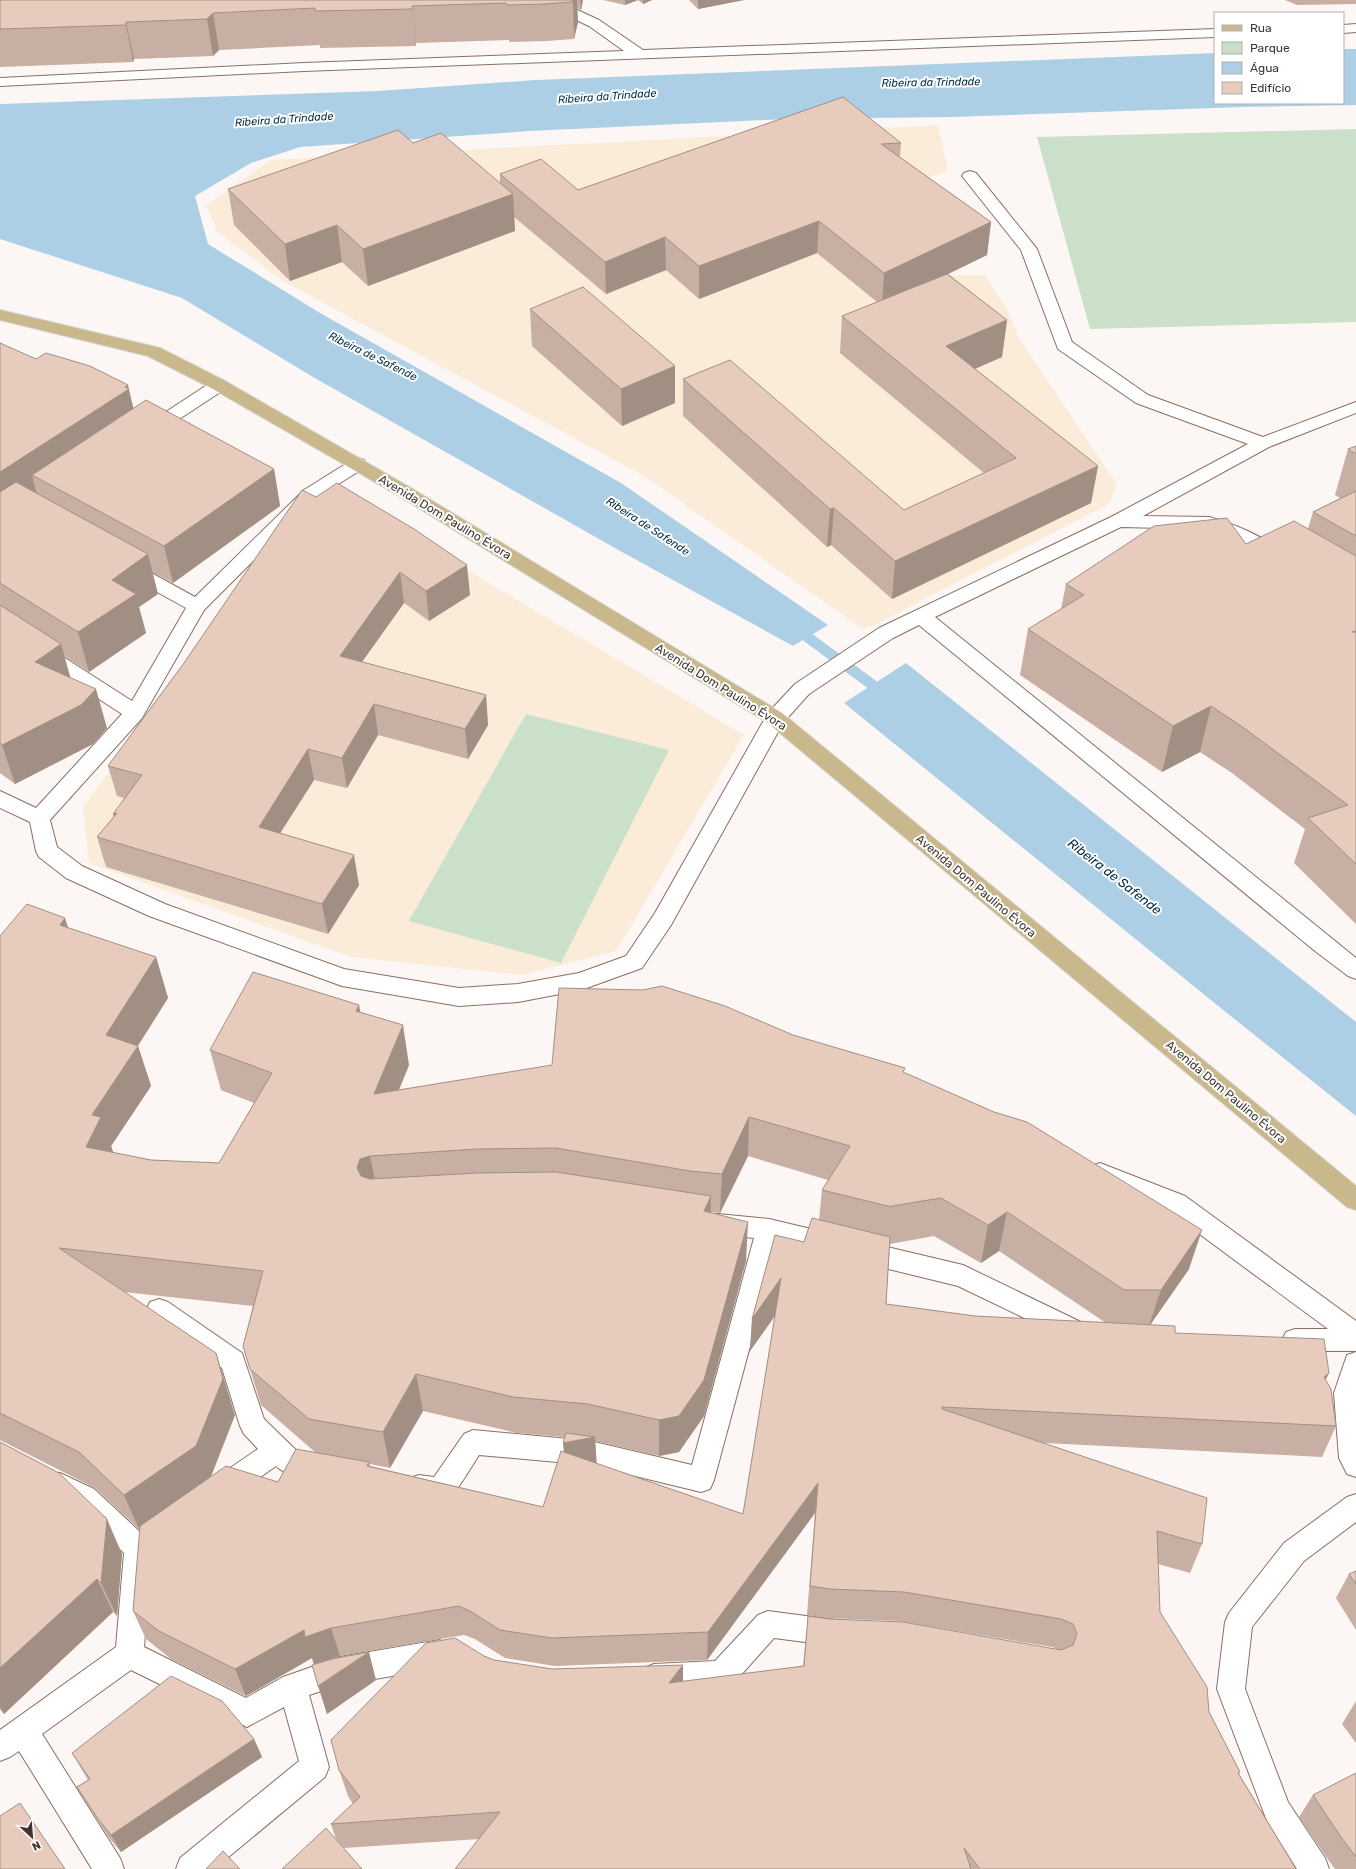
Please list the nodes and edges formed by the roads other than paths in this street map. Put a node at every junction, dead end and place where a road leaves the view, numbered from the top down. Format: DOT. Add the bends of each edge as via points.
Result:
graph roads {
  1 [pos="545,0"];
  2 [pos="1356,28"];
  3 [pos="1344,29"];
  4 [pos="1214,33"];
  5 [pos="639,54"];
  6 [pos="0,82"];
  7 [pos="970,176"];
  8 [pos="0,315"];
  9 [pos="220,385"];
  10 [pos="1356,407"];
  11 [pos="133,442"];
  12 [pos="1263,443"];
  13 [pos="358,464"];
  14 [pos="1118,522"];
  15 [pos="115,560"];
  16 [pos="1294,565"];
  17 [pos="197,606"];
  18 [pos="921,616"];
  19 [pos="0,626"];
  20 [pos="136,713"];
  21 [pos="775,718"];
  22 [pos="0,799"];
  23 [pos="38,818"];
  24 [pos="1356,970"];
  25 [pos="581,981"];
  26 [pos="611,991"];
  27 [pos="1080,1165"];
  28 [pos="1356,1200"];
  29 [pos="698,1222"];
  30 [pos="769,1229"];
  31 [pos="159,1310"];
  32 [pos="1356,1335"];
  33 [pos="1100,1340"];
  34 [pos="1276,1340"];
  35 [pos="1356,1340"];
  36 [pos="1356,1364"];
  37 [pos="278,1450"];
  38 [pos="1356,1465"];
  39 [pos="39,1473"];
  40 [pos="339,1473"];
  41 [pos="394,1482"];
  42 [pos="202,1503"];
  43 [pos="1356,1506"];
  44 [pos="170,1526"];
  45 [pos="138,1548"];
  46 [pos="862,1634"];
  47 [pos="464,1650"];
  48 [pos="129,1654"];
  49 [pos="627,1678"];
  50 [pos="293,1687"];
  51 [pos="23,1730"];
  52 [pos="0,1747"];
  53 [pos="110,1869"];
  54 [pos="191,1869"];
  55 [pos="1314,1869"];
  1 -- 5 [label="street" via="594,23"];
  2 -- 3 [label="street"];
  4 -- 5 [label="street"];
  5 -- 6 [label="street"];
  7 -- 12 [label="street" via="1029,249 1064,345 1142,399"];
  8 -- 9 [label="main road, Avenida Dom Paulino Évora" via="154,352"];
  9 -- 11 [label="street"];
  9 -- 13 [label="main road, Avenida Dom Paulino Évora"];
  10 -- 12 [label="street"];
  12 -- 14 [label="street"];
  13 -- 17 [label="street" via="310,494"];
  13 -- 21 [label="main road, Avenida Dom Paulino Évora"];
  14 -- 16 [label="street" via="1209,523 1241,534"];
  14 -- 18 [label="street"];
  15 -- 17 [label="street"];
  17 -- 20 [label="street"];
  18 -- 21 [label="street" via="886,633 802,689"];
  18 -- 24 [label="street"];
  19 -- 20 [label="street"];
  20 -- 23 [label="street"];
  21 -- 25 [label="street" via="663,919 634,962"];
  21 -- 28 [label="main road, Avenida Dom Paulino Évora"];
  22 -- 23 [label="street"];
  23 -- 25 [label="street" via="47,851 74,872 157,910 342,977 459,997 518,993"];
  25 -- 26 [label="street"];
  27 -- 32 [label="street" via="1176,1203"];
  29 -- 30 [label="street"];
  30 -- 33 [label="street" via="963,1276 1092,1340"];
  30 -- 41 [label="street" via="701,1480 590,1453 473,1442 440,1490"];
  31 -- 37 [label="street" via="233,1361 253,1426"];
  34 -- 35 [label="street"];
  36 -- 38 [label="street" via="1347,1394 1352,1458"];
  37 -- 40 [label="street" via="292,1464"];
  37 -- 42 [label="street"];
  39 -- 45 [label="street" via="85,1498"];
  43 -- 55 [label="street" via="1294,1552 1239,1622 1230,1689 1277,1811"];
  44 -- 45 [label="street"];
  45 -- 48 [label="street"];
  46 -- 49 [label="street" via="768,1624 722,1675"];
  47 -- 50 [label="street" via="340,1671"];
  48 -- 50 [label="street" via="247,1713"];
  48 -- 51 [label="street"];
  50 -- 54 [label="street" via="315,1767"];
  51 -- 52 [label="street"];
  51 -- 53 [label="street"];
}
